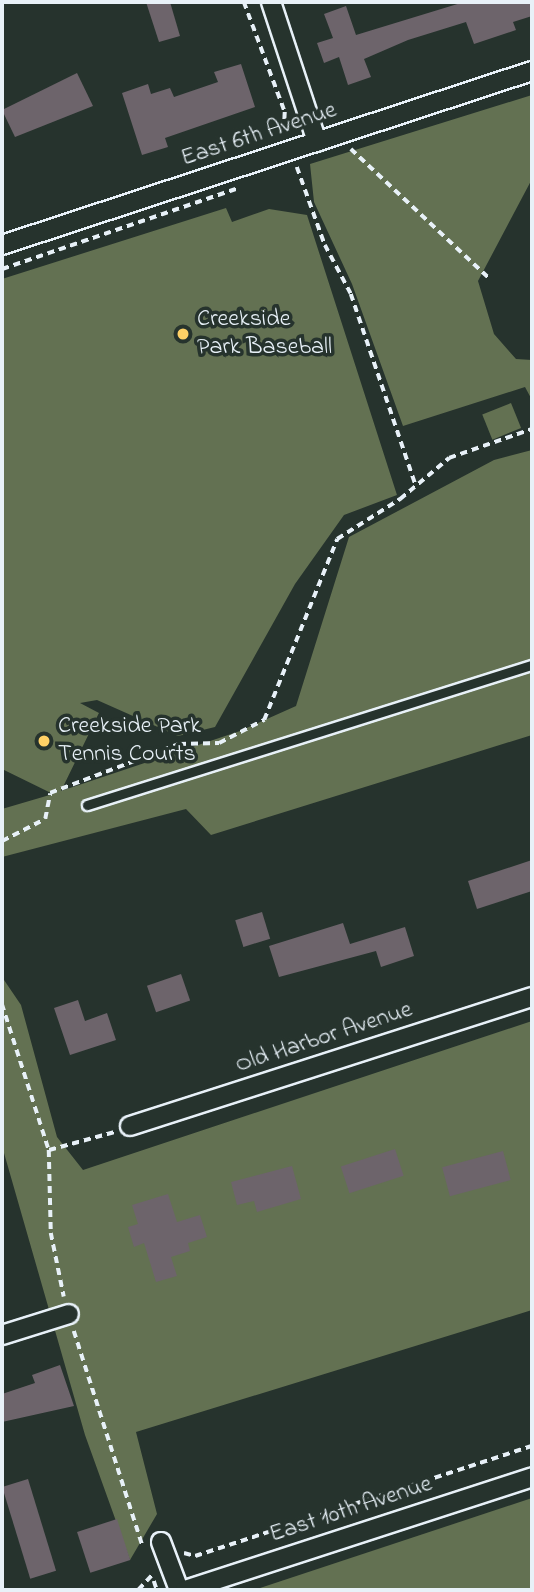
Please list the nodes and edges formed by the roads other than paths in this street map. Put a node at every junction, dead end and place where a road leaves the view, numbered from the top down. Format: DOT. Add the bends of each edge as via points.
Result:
graph roads {
  1 [pos="271,2"];
  2 [pos="532,71"];
  3 [pos="317,142"];
  4 [pos="2,245"];
  5 [pos="532,665"];
  6 [pos="88,805"];
  7 [pos="532,997"];
  8 [pos="130,1126"];
  9 [pos="69,1314"];
  10 [pos="2,1335"];
  11 [pos="532,1476"];
  12 [pos="164,1549"];
  13 [pos="179,1590"];
  14 [pos="185,1590"];
  1 -- 3 [label="street"];
  2 -- 3 [label="street, East 6th Avenue"];
  3 -- 4 [label="street, East 6th Avenue"];
  5 -- 6 [label="lane"];
  7 -- 8 [label="street, Old Harbor Avenue"];
  9 -- 10 [label="street"];
  11 -- 14 [label="street, East 10th Avenue"];
  12 -- 13 [label="street"];
}
